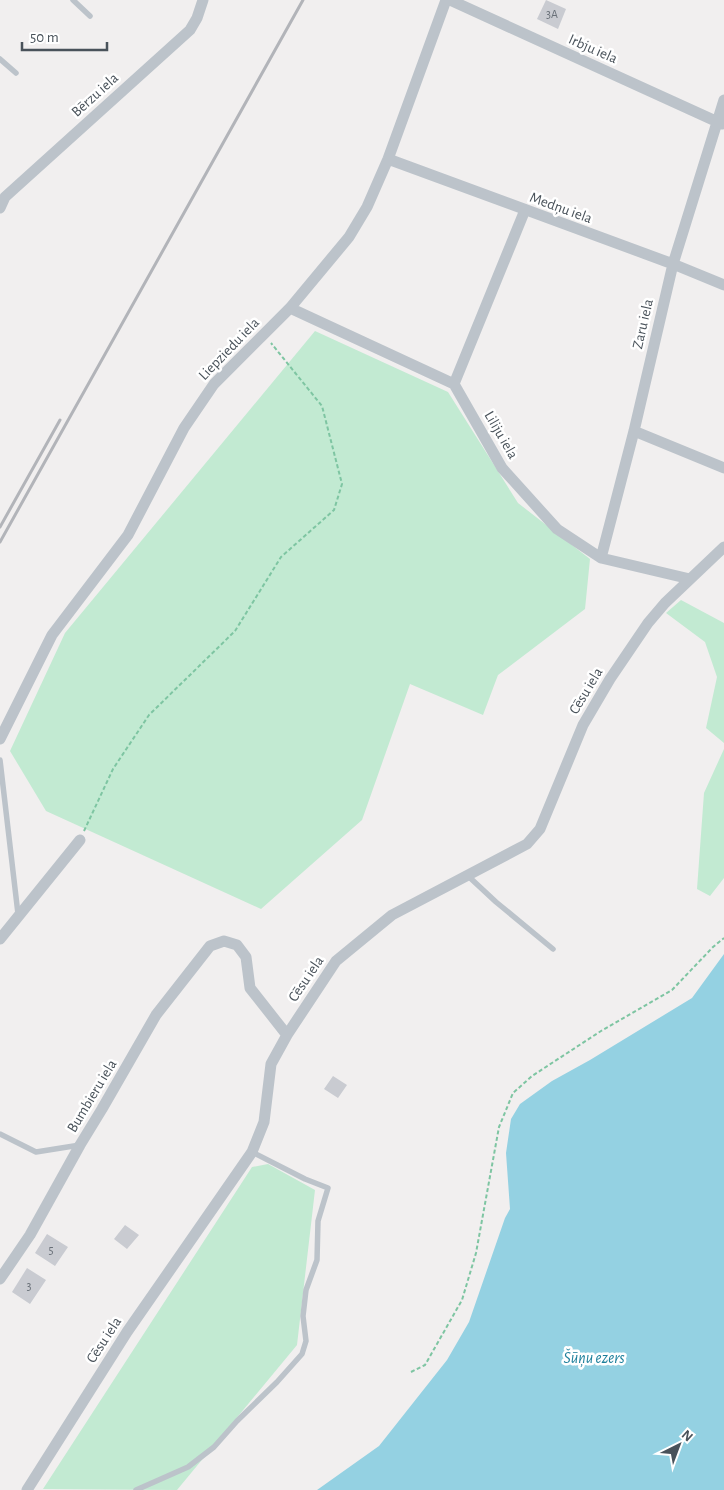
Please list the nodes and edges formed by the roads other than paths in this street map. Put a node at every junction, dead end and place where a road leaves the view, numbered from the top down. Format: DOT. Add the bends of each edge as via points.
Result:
graph roads {
  1 [pos="73,0"];
  2 [pos="203,0"];
  3 [pos="448,0"];
  4 [pos="90,16"];
  5 [pos="0,59"];
  6 [pos="16,73"];
  7 [pos="724,100"];
  8 [pos="721,123"];
  9 [pos="388,159"];
  10 [pos="2,199"];
  11 [pos="525,210"];
  12 [pos="672,264"];
  13 [pos="724,285"];
  14 [pos="290,308"];
  15 [pos="454,384"];
  16 [pos="634,431"];
  17 [pos="724,468"];
  18 [pos="724,547"];
  19 [pos="601,558"];
  20 [pos="690,580"];
  21 [pos="0,739"];
  22 [pos="0,760"];
  23 [pos="80,840"];
  24 [pos="467,875"];
  25 [pos="18,916"];
  26 [pos="0,939"];
  27 [pos="554,949"];
  28 [pos="287,1035"];
  29 [pos="0,1134"];
  30 [pos="80,1145"];
  31 [pos="252,1152"];
  32 [pos="0,1279"];
  33 [pos="27,1490"];
  34 [pos="136,1490"];
  1 -- 4 [label="lane"];
  2 -- 10 [label="street, Bērzu iela" via="190,30"];
  3 -- 8 [label="street, Irbju iela"];
  3 -- 9 [label="street, Liepziedu iela"];
  5 -- 6 [label="lane"];
  7 -- 8 [label="street, Zaru iela"];
  8 -- 12 [label="street, Zaru iela"];
  9 -- 11 [label="street, Medņu iela"];
  9 -- 14 [label="street, Liepziedu iela" via="367,207 349,237"];
  11 -- 12 [label="street, Medņu iela"];
  11 -- 15 [label="street"];
  12 -- 13 [label="street, Medņu iela"];
  12 -- 16 [label="street, Zaru iela"];
  14 -- 15 [label="street"];
  14 -- 21 [label="street, Liepziedu iela" via="214,384 184,428 128,535 52,634"];
  15 -- 19 [label="street, Liliju iela" via="502,468 557,529"];
  16 -- 17 [label="street"];
  16 -- 19 [label="street, Zaru iela"];
  18 -- 20 [label="street, Cēsu iela"];
  19 -- 20 [label="street, Liliju iela"];
  20 -- 24 [label="street, Cēsu iela" via="648,623 610,680 583,725 540,829 527,844"];
  22 -- 25 [label="lane"];
  23 -- 25 [label="street"];
  24 -- 27 [label="lane"];
  24 -- 28 [label="street, Cēsu iela" via="392,915 336,961"];
  25 -- 26 [label="street"];
  28 -- 30 [label="street, Bumbieru iela" via="250,988 246,957 237,945 224,941 210,946 156,1015"];
  28 -- 31 [label="street, Cēsu iela" via="271,1064 264,1122"];
  29 -- 30 [label="lane" via="36,1152"];
  30 -- 32 [label="street, Bumbieru iela" via="30,1234"];
  31 -- 33 [label="street, Cēsu iela" via="127,1332"];
  31 -- 34 [label="lane" via="328,1188 318,1221 317,1260 306,1290 303,1316 306,1341 302,1354 214,1447 188,1467"];
}
